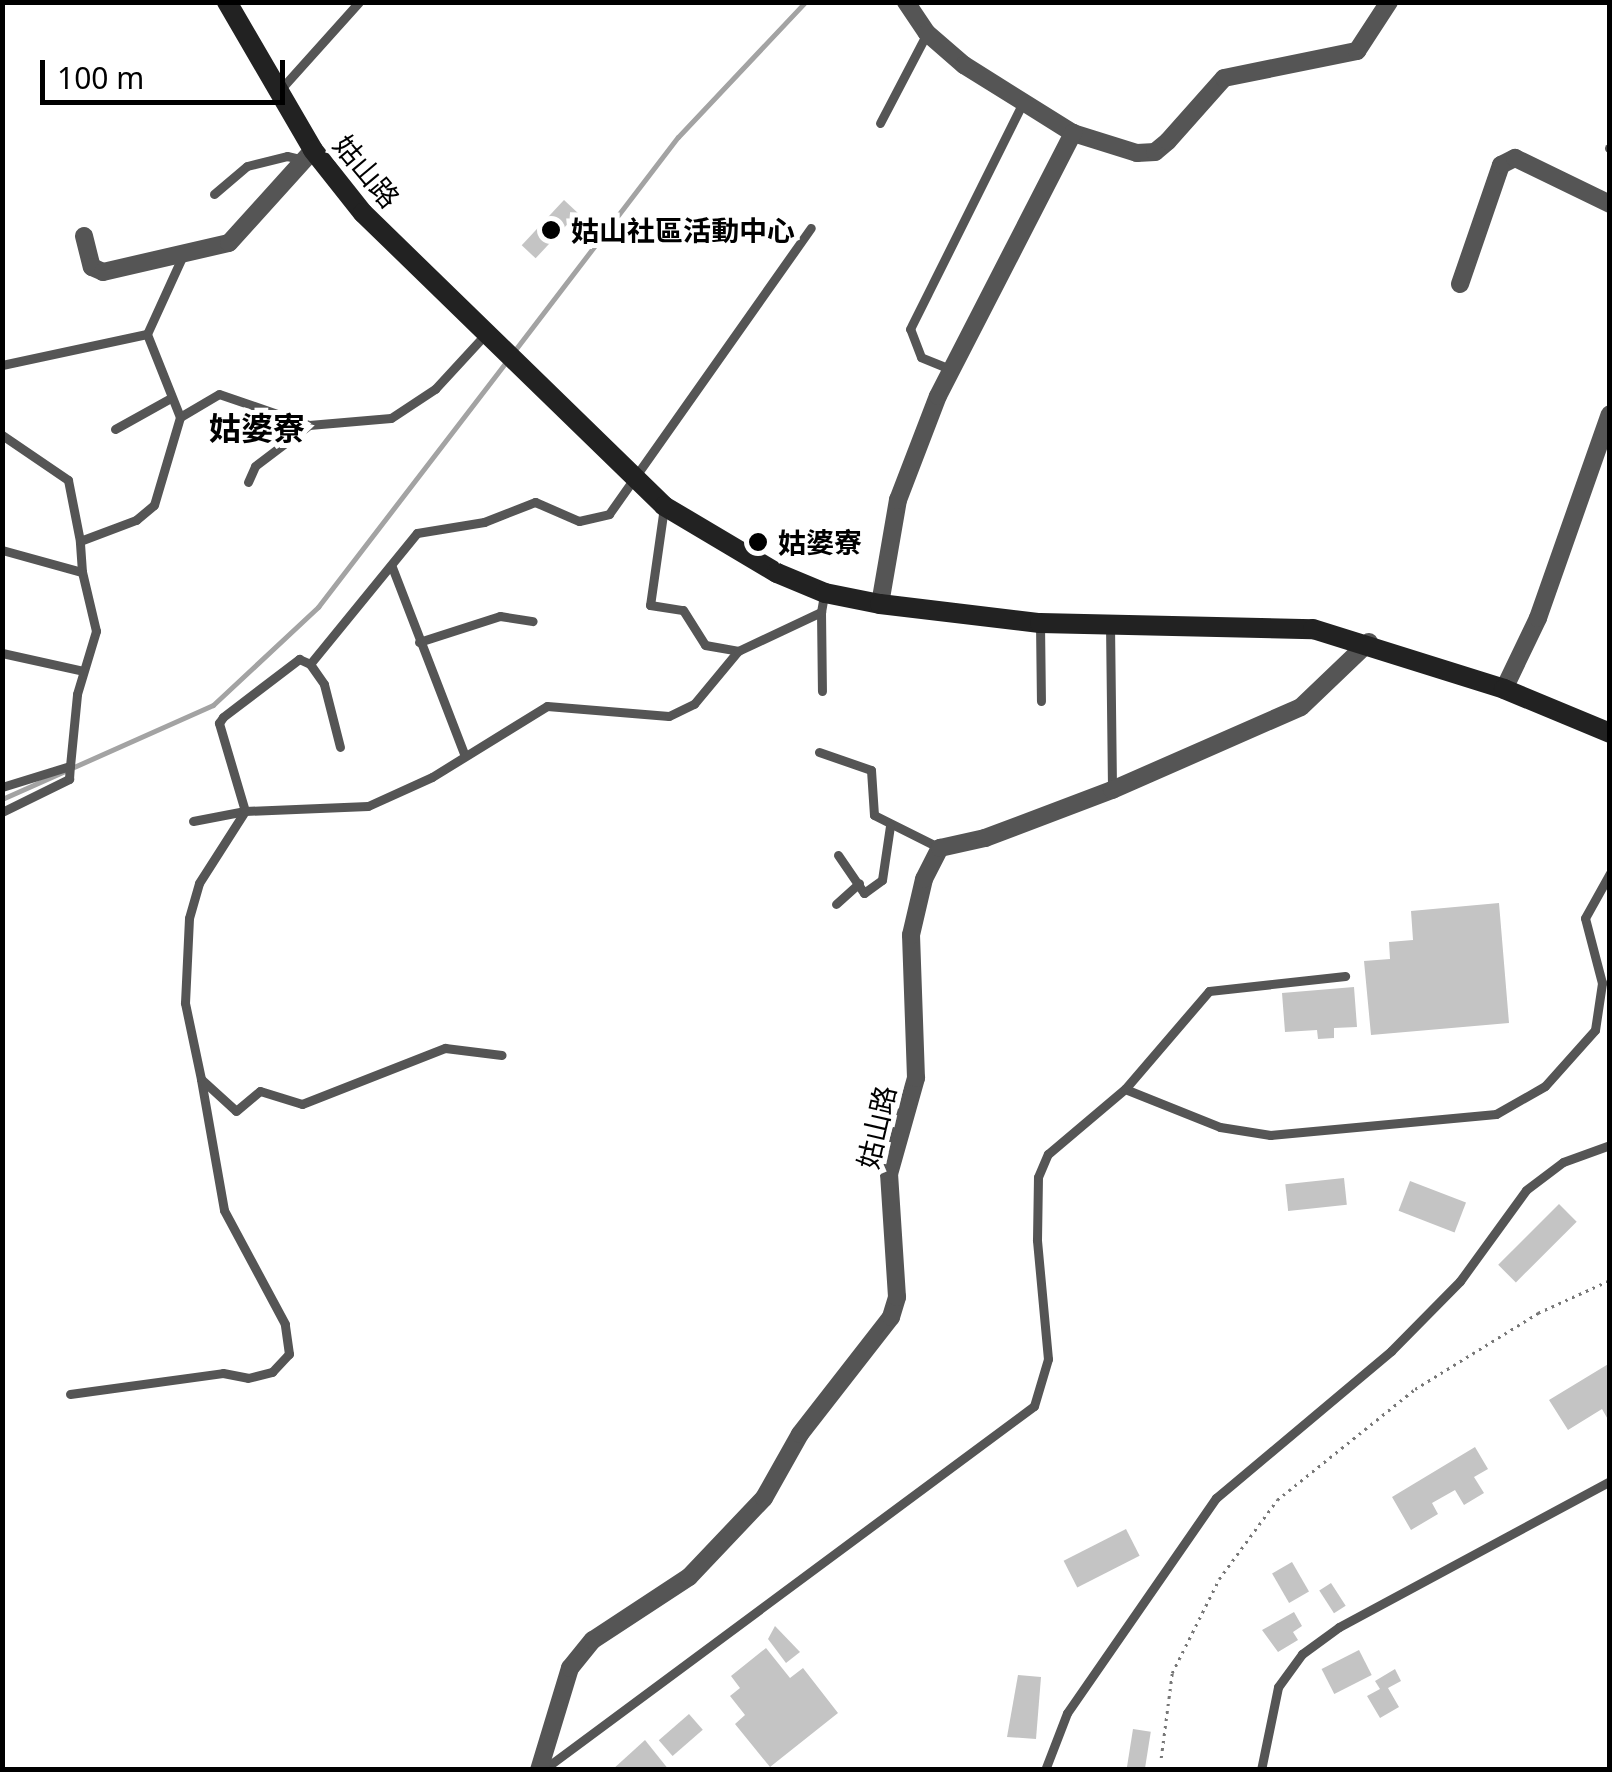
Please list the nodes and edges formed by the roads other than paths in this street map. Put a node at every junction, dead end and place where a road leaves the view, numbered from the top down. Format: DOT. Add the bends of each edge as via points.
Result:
graph roads {
  1 [pos="227,2"];
  2 [pos="359,2"];
  3 [pos="906,2"];
  4 [pos="1389,2"];
  5 [pos="927,33"];
  6 [pos="277,94"];
  7 [pos="1023,102"];
  8 [pos="880,123"];
  9 [pos="1073,133"];
  10 [pos="308,155"];
  11 [pos="214,194"];
  12 [pos="1610,204"];
  13 [pos="811,228"];
  14 [pos="84,236"];
  15 [pos="185,251"];
  16 [pos="1460,284"];
  17 [pos="148,334"];
  18 [pos="490,343"];
  19 [pos="2,365"];
  20 [pos="953,370"];
  21 [pos="168,399"];
  22 [pos="1610,414"];
  23 [pos="180,417"];
  24 [pos="309,425"];
  25 [pos="115,429"];
  26 [pos="2,435"];
  27 [pos="638,480"];
  28 [pos="248,482"];
  29 [pos="664,506"];
  30 [pos="80,541"];
  31 [pos="2,550"];
  32 [pos="392,566"];
  33 [pos="82,572"];
  34 [pos="823,602"];
  35 [pos="880,604"];
  36 [pos="532,621"];
  37 [pos="1040,624"];
  38 [pos="1110,624"];
  39 [pos="419,642"];
  40 [pos="1369,642"];
  41 [pos="738,651"];
  42 [pos="2,653"];
  43 [pos="310,664"];
  44 [pos="84,671"];
  45 [pos="1504,689"];
  46 [pos="822,691"];
  47 [pos="1041,702"];
  48 [pos="1610,733"];
  49 [pos="340,747"];
  50 [pos="819,752"];
  51 [pos="464,754"];
  52 [pos="70,766"];
  53 [pos="2,787"];
  54 [pos="1112,790"];
  55 [pos="245,811"];
  56 [pos="2,812"];
  57 [pos="193,821"];
  58 [pos="890,826"];
  59 [pos="940,848"];
  60 [pos="838,855"];
  61 [pos="1610,873"];
  62 [pos="859,883"];
  63 [pos="836,904"];
  64 [pos="1345,976"];
  65 [pos="502,1055"];
  66 [pos="201,1079"];
  67 [pos="1126,1089"];
  68 [pos="1610,1145"];
  69 [pos="70,1394"];
  70 [pos="1610,1481"];
  71 [pos="541,1770"];
  72 [pos="1044,1770"];
  73 [pos="1261,1770"];
  1 -- 6 [label="street, 姑山路"];
  2 -- 6 [label="lane"];
  3 -- 5 [label="street"];
  4 -- 9 [label="street" via="1357,51 1224,78 1155,152 1104,147"];
  5 -- 7 [label="street"];
  5 -- 8 [label="lane"];
  6 -- 10 [label="street, 姑山路"];
  7 -- 9 [label="street"];
  7 -- 20 [label="lane" via="910,329 921,357"];
  9 -- 20 [label="street"];
  10 -- 11 [label="lane" via="246,166"];
  10 -- 15 [label="street" via="230,244"];
  10 -- 18 [label="street, 姑山路"];
  12 -- 16 [label="street" via="1515,158 1501,165"];
  13 -- 27 [label="lane"];
  14 -- 15 [label="street" via="92,267 103,272"];
  15 -- 17 [label="lane"];
  17 -- 19 [label="lane"];
  17 -- 21 [label="lane"];
  18 -- 24 [label="lane" via="391,418"];
  18 -- 27 [label="street, 姑山路"];
  20 -- 35 [label="street" via="898,500"];
  21 -- 23 [label="lane"];
  21 -- 25 [label="lane"];
  22 -- 45 [label="street" via="1538,618"];
  23 -- 24 [label="lane" via="219,394"];
  23 -- 30 [label="lane" via="154,505 124,526"];
  24 -- 28 [label="lane" via="255,466"];
  26 -- 30 [label="lane" via="68,480"];
  27 -- 29 [label="street"];
  27 -- 32 [label="lane" via="594,521 534,502 484,522 426,528"];
  29 -- 34 [label="street"];
  29 -- 41 [label="lane" via="650,604 683,610 704,645"];
  30 -- 33 [label="lane"];
  31 -- 33 [label="lane"];
  32 -- 39 [label="lane"];
  32 -- 43 [label="lane"];
  33 -- 44 [label="lane" via="96,631"];
  34 -- 35 [label="street"];
  34 -- 41 [label="lane"];
  34 -- 46 [label="lane"];
  35 -- 37 [label="street"];
  36 -- 39 [label="lane" via="500,616"];
  37 -- 38 [label="street"];
  37 -- 47 [label="lane"];
  38 -- 40 [label="street" via="1248,623"];
  38 -- 54 [label="lane"];
  39 -- 51 [label="lane"];
  40 -- 45 [label="street"];
  40 -- 54 [label="street" via="1301,708"];
  41 -- 51 [label="lane" via="682,711 650,718 547,706"];
  42 -- 44 [label="lane"];
  43 -- 49 [label="lane" via="324,684"];
  43 -- 55 [label="lane" via="299,659 219,723"];
  44 -- 52 [label="lane"];
  45 -- 48 [label="street"];
  50 -- 58 [label="lane" via="871,770 874,815"];
  51 -- 55 [label="lane" via="368,806"];
  52 -- 53 [label="lane"];
  52 -- 56 [label="lane" via="69,780"];
  54 -- 59 [label="street"];
  55 -- 57 [label="lane"];
  55 -- 66 [label="lane" via="206,872 189,918 185,1003"];
  58 -- 59 [label="lane"];
  58 -- 62 [label="lane" via="882,880 864,894"];
  59 -- 71 [label="street, 姑山路" via="924,878 911,935 916,1078 889,1174 897,1297 892,1317 800,1434 764,1498 689,1577 593,1640 570,1668"];
  60 -- 62 [label="lane"];
  61 -- 67 [label="lane" via="1585,918 1602,982 1595,1030 1545,1086 1496,1114 1270,1135 1220,1127"];
  62 -- 63 [label="lane"];
  64 -- 67 [label="lane" via="1209,991"];
  65 -- 66 [label="lane" via="446,1048 302,1104 260,1091 236,1111"];
  66 -- 69 [label="lane" via="224,1210 284,1324 289,1354 272,1372 248,1378 223,1372"];
  67 -- 71 [label="lane" via="1048,1154 1038,1177 1048,1359 1034,1406"];
  68 -- 72 [label="lane" via="1564,1162 1526,1190 1460,1281 1402,1340 1216,1498 1066,1713"];
  70 -- 73 [label="lane" via="1339,1627 1302,1654 1278,1686"];
}
